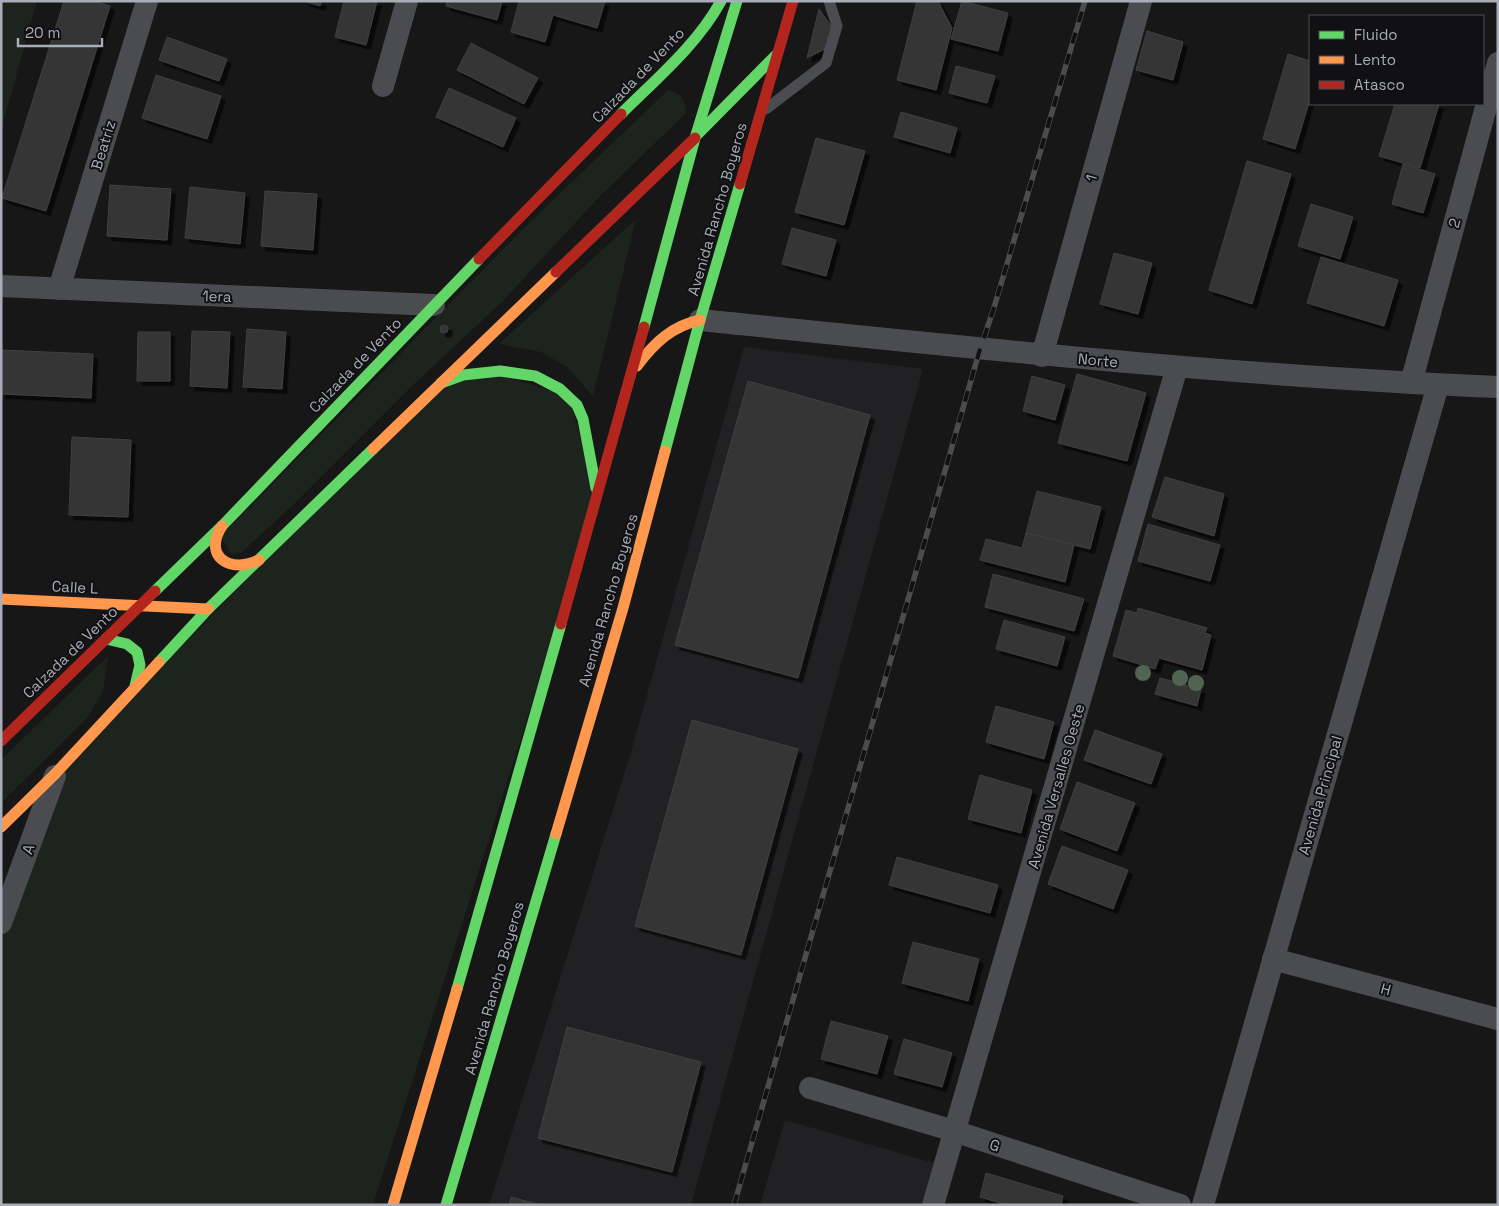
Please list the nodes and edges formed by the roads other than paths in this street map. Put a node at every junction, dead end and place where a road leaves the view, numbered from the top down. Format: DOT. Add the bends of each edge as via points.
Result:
graph roads {
  1 [pos="147,1"];
  2 [pos="407,1"];
  3 [pos="721,1"];
  4 [pos="736,1"];
  5 [pos="793,1"];
  6 [pos="830,1"];
  7 [pos="1141,1"];
  8 [pos="778,52"];
  9 [pos="1498,63"];
  10 [pos="383,86"];
  11 [pos="761,113"];
  12 [pos="695,138"];
  13 [pos="1,286"];
  14 [pos="60,289"];
  15 [pos="434,305"];
  16 [pos="700,320"];
  17 [pos="1042,356"];
  18 [pos="1178,367"];
  19 [pos="628,380"];
  20 [pos="441,383"];
  21 [pos="1411,383"];
  22 [pos="1438,385"];
  23 [pos="1498,387"];
  24 [pos="597,498"];
  25 [pos="222,526"];
  26 [pos="259,560"];
  27 [pos="1,599"];
  28 [pos="140,605"];
  29 [pos="208,609"];
  30 [pos="106,638"];
  31 [pos="135,686"];
  32 [pos="1,741"];
  33 [pos="55,774"];
  34 [pos="1,827"];
  35 [pos="1,923"];
  36 [pos="1273,959"];
  37 [pos="1498,1019"];
  38 [pos="810,1088"];
  39 [pos="954,1132"];
  40 [pos="392,1205"];
  41 [pos="446,1205"];
  42 [pos="933,1205"];
  43 [pos="1180,1205"];
  44 [pos="1203,1205"];
  1 -- 14 [label="street, Beatriz"];
  2 -- 10 [label="street"];
  3 -- 15 [label="main road, Calzada de Vento" via="694,40"];
  4 -- 12 [label="main road"];
  5 -- 8 [label="main road, Avenida Rancho Boyeros"];
  6 -- 11 [label="lane" via="837,26 826,63"];
  7 -- 17 [label="street, 1"];
  8 -- 11 [label="main road, Avenida Rancho Boyeros"];
  8 -- 12 [label="main road"];
  9 -- 21 [label="street, 2"];
  11 -- 16 [label="main road, Avenida Rancho Boyeros"];
  12 -- 19 [label="main road"];
  12 -- 20 [label="main road"];
  13 -- 14 [label="street, 1era"];
  14 -- 15 [label="street, 1era"];
  15 -- 25 [label="main road, Calzada de Vento"];
  16 -- 17 [label="street, Norte"];
  16 -- 19 [label="main road" via="691,321 660,338 643,356"];
  16 -- 41 [label="main road, Avenida Rancho Boyeros" via="623,608"];
  17 -- 18 [label="street, Norte"];
  18 -- 21 [label="street, Norte"];
  18 -- 39 [label="street, Avenida Versalles Oeste"];
  19 -- 24 [label="main road"];
  20 -- 24 [label="main road" via="463,375 500,371 535,376 560,389 577,405 583,419"];
  20 -- 26 [label="main road"];
  21 -- 22 [label="street, Norte"];
  22 -- 23 [label="street, Norte"];
  22 -- 36 [label="street, Avenida Principal"];
  24 -- 40 [label="main road" via="470,946"];
  25 -- 26 [label="main road" via="214,542 221,557 238,566"];
  25 -- 28 [label="main road, Calzada de Vento"];
  26 -- 29 [label="main road"];
  27 -- 28 [label="main road, Calle L"];
  28 -- 29 [label="main road, Calle L"];
  28 -- 30 [label="main road, Calzada de Vento"];
  29 -- 31 [label="main road"];
  30 -- 31 [label="main road" via="136,648 141,659"];
  30 -- 32 [label="main road, Calzada de Vento"];
  31 -- 33 [label="main road"];
  33 -- 34 [label="main road"];
  33 -- 35 [label="street, A"];
  36 -- 37 [label="street, H"];
  36 -- 44 [label="street, Avenida Principal"];
  38 -- 39 [label="street, G"];
  39 -- 42 [label="street, Avenida Versalles Oeste"];
  39 -- 43 [label="street, G"];
}
